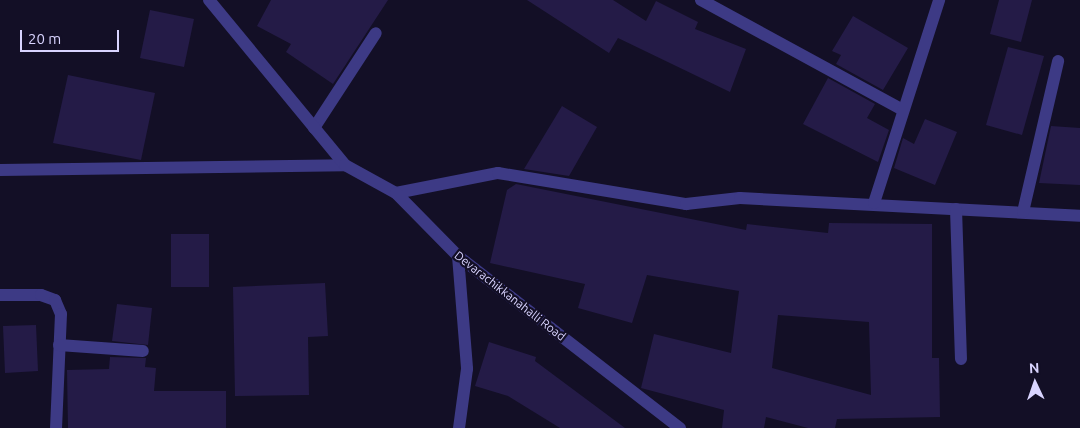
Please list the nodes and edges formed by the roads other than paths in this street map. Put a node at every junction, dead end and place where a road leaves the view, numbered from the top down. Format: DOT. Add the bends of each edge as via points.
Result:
graph roads {
  1 [pos="208,0"];
  2 [pos="701,0"];
  3 [pos="939,0"];
  4 [pos="376,33"];
  5 [pos="1058,61"];
  6 [pos="903,110"];
  7 [pos="314,128"];
  8 [pos="345,165"];
  9 [pos="0,170"];
  10 [pos="396,193"];
  11 [pos="874,203"];
  12 [pos="956,209"];
  13 [pos="1023,212"];
  14 [pos="1080,216"];
  15 [pos="458,256"];
  16 [pos="0,295"];
  17 [pos="59,345"];
  18 [pos="143,351"];
  19 [pos="962,359"];
  20 [pos="56,428"];
  21 [pos="459,428"];
  22 [pos="680,428"];
  1 -- 7 [label="street, Devarachikkanahalli Road"];
  2 -- 6 [label="street"];
  3 -- 6 [label="street"];
  4 -- 7 [label="street"];
  5 -- 13 [label="street"];
  6 -- 11 [label="street"];
  7 -- 8 [label="street, Devarachikkanahalli Road"];
  8 -- 9 [label="street"];
  8 -- 10 [label="street, Devarachikkanahalli Road"];
  10 -- 11 [label="street" via="498,173 686,204 740,198"];
  10 -- 15 [label="street, Devarachikkanahalli Road"];
  11 -- 12 [label="street"];
  12 -- 13 [label="street"];
  12 -- 19 [label="street"];
  13 -- 14 [label="street"];
  15 -- 21 [label="street" via="467,369"];
  15 -- 22 [label="street, Devarachikkanahalli Road"];
  16 -- 17 [label="street" via="55,300 61,314"];
  17 -- 18 [label="street"];
  17 -- 20 [label="street"];
}
